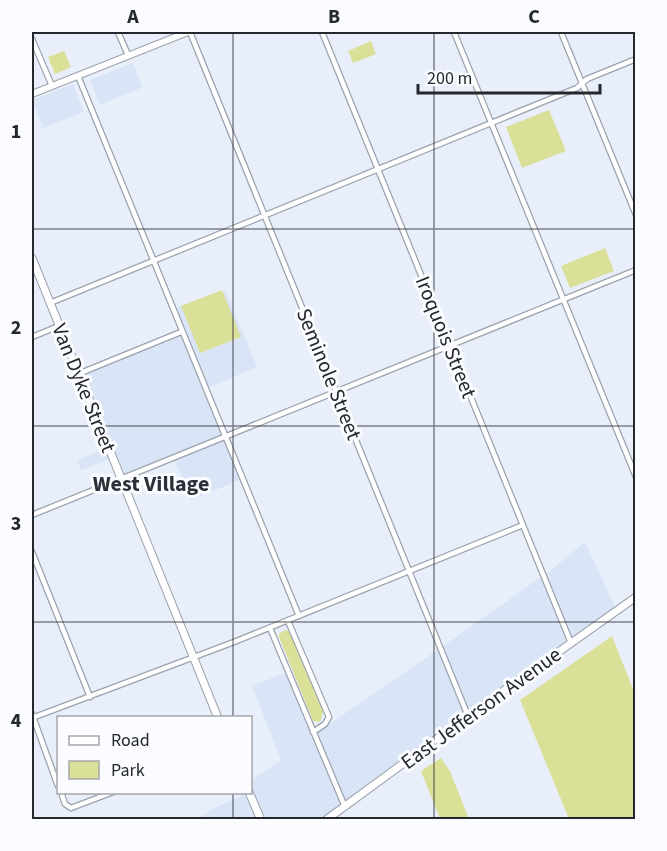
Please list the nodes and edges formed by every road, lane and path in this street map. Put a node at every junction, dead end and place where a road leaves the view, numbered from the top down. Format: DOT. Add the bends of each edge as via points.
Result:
graph roads {
  1 [pos="118,32"];
  2 [pos="189,32"];
  3 [pos="322,32"];
  4 [pos="454,32"];
  5 [pos="561,32"];
  6 [pos="32,39"];
  7 [pos="128,56"];
  8 [pos="636,59"];
  9 [pos="78,75"];
  10 [pos="582,84"];
  11 [pos="52,86"];
  12 [pos="32,94"];
  13 [pos="491,124"];
  14 [pos="379,170"];
  15 [pos="636,215"];
  16 [pos="265,216"];
  17 [pos="32,258"];
  18 [pos="153,261"];
  19 [pos="636,270"];
  20 [pos="563,300"];
  21 [pos="50,303"];
  22 [pos="59,326"];
  23 [pos="182,332"];
  24 [pos="32,338"];
  25 [pos="450,346"];
  26 [pos="78,374"];
  27 [pos="336,392"];
  28 [pos="225,438"];
  29 [pos="636,477"];
  30 [pos="121,479"];
  31 [pos="32,515"];
  32 [pos="524,525"];
  33 [pos="32,552"];
  34 [pos="409,571"];
  35 [pos="636,597"];
  36 [pos="299,616"];
  37 [pos="288,621"];
  38 [pos="270,628"];
  39 [pos="571,643"];
  40 [pos="194,658"];
  41 [pos="90,697"];
  42 [pos="218,716"];
  43 [pos="468,716"];
  44 [pos="32,717"];
  45 [pos="313,732"];
  46 [pos="57,783"];
  47 [pos="62,794"];
  48 [pos="108,794"];
  49 [pos="250,794"];
  50 [pos="345,807"];
  51 [pos="261,819"];
  52 [pos="326,819"];
  1 -- 7 [label="street"];
  2 -- 7 [label="street"];
  2 -- 16 [label="street, Seminole Street"];
  3 -- 14 [label="street, Iroquois Street"];
  4 -- 13 [label="street"];
  5 -- 10 [label="street"];
  6 -- 11 [label="street"];
  7 -- 9 [label="street"];
  8 -- 10 [label="street"];
  9 -- 11 [label="street"];
  9 -- 18 [label="street"];
  10 -- 13 [label="street"];
  10 -- 15 [label="street"];
  11 -- 12 [label="street"];
  13 -- 14 [label="street"];
  13 -- 20 [label="street"];
  14 -- 16 [label="street"];
  14 -- 25 [label="street, Iroquois Street"];
  16 -- 18 [label="street"];
  16 -- 27 [label="street, Seminole Street"];
  17 -- 21 [label="main road, Van Dyke Street"];
  18 -- 21 [label="street"];
  18 -- 23 [label="street"];
  19 -- 20 [label="street"];
  20 -- 25 [label="street"];
  20 -- 29 [label="street"];
  21 -- 22 [label="main road, Van Dyke Street"];
  22 -- 24 [label="street"];
  22 -- 26 [label="main road, Van Dyke Street"];
  23 -- 26 [label="street"];
  23 -- 28 [label="street"];
  25 -- 27 [label="street"];
  25 -- 32 [label="street, Iroquois Street"];
  26 -- 30 [label="main road, Van Dyke Street"];
  27 -- 28 [label="street"];
  27 -- 34 [label="street, Seminole Street"];
  28 -- 30 [label="street"];
  28 -- 36 [label="street"];
  30 -- 31 [label="street"];
  30 -- 40 [label="main road, Van Dyke Street"];
  32 -- 34 [label="street"];
  32 -- 39 [label="street, Iroquois Street"];
  33 -- 41 [label="street"];
  34 -- 36 [label="street"];
  34 -- 43 [label="street, Seminole Street"];
  35 -- 39 [label="main road, East Jefferson Avenue"];
  36 -- 37 [label="street"];
  37 -- 38 [label="street"];
  37 -- 45 [label="street" via="329,717"];
  38 -- 40 [label="street"];
  38 -- 45 [label="street"];
  39 -- 43 [label="main road, East Jefferson Avenue"];
  40 -- 41 [label="street"];
  40 -- 42 [label="main road, Van Dyke Street"];
  41 -- 44 [label="street"];
  43 -- 50 [label="main road, East Jefferson Avenue"];
  44 -- 46 [label="street"];
  45 -- 50 [label="street"];
  47 -- 48 [label="street" via="71,808"];
  49 -- 51 [label="main road"];
  50 -- 52 [label="main road, East Jefferson Avenue"];
}
